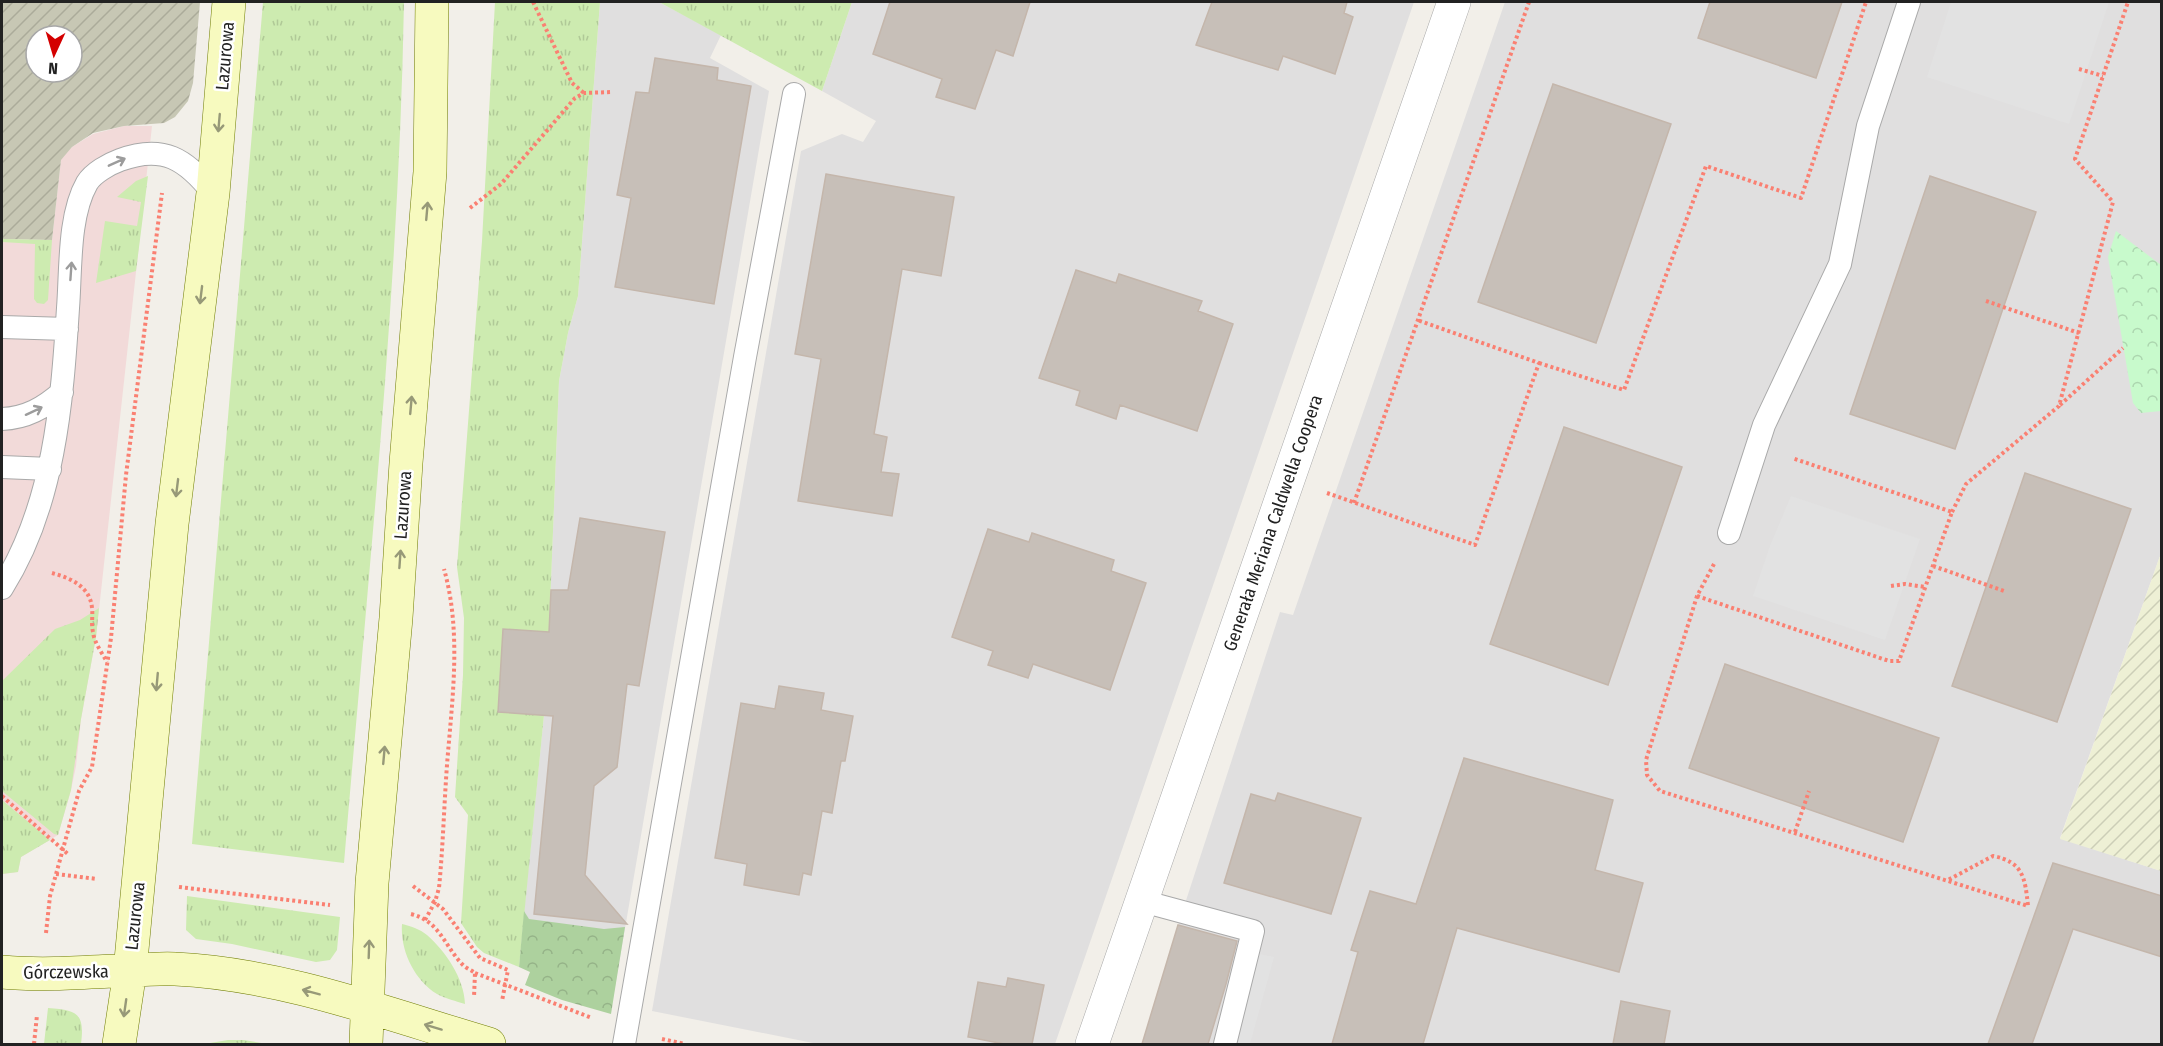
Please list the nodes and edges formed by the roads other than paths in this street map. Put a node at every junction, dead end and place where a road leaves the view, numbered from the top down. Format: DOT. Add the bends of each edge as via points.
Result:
graph roads {
  1 [pos="229,2"];
  2 [pos="432,2"];
  3 [pos="1454,2"];
  4 [pos="1909,2"];
  5 [pos="794,94"];
  6 [pos="213,193"];
  7 [pos="2,327"];
  8 [pos="67,329"];
  9 [pos="62,392"];
  10 [pos="2,419"];
  11 [pos="2,466"];
  12 [pos="50,469"];
  13 [pos="1730,532"];
  14 [pos="13,553"];
  15 [pos="2,588"];
  16 [pos="1142,901"];
  17 [pos="130,971"];
  18 [pos="2,972"];
  19 [pos="368,1007"];
  20 [pos="625,1038"];
  21 [pos="119,1044"];
  22 [pos="366,1044"];
  23 [pos="489,1044"];
  24 [pos="1092,1044"];
  25 [pos="1225,1044"];
  1 -- 6 [label="main road, Lazurowa, one-way"];
  19 -- 2 [label="main road, Lazurowa, one-way" via="372,890 430,172"];
  3 -- 16 [label="street, Generała Meriana Caldwella Coopera"];
  4 -- 13 [label="lane" via="1868,126 1840,264 1764,425"];
  5 -- 20 [label="lane"];
  8 -- 6 [label="lane, one-way" via="73,233 88,182 111,163 137,154 155,153 176,159 197,172"];
  6 -- 17 [label="main road, Lazurowa, one-way" via="172,524"];
  7 -- 8 [label="lane"];
  8 -- 9 [label="lane"];
  10 -- 9 [label="lane, one-way" via="27,415"];
  9 -- 12 [label="lane"];
  11 -- 12 [label="lane"];
  12 -- 14 [label="lane" via="33,523"];
  14 -- 15 [label="lane"];
  16 -- 24 [label="street, Generała Meriana Caldwella Coopera"];
  16 -- 25 [label="lane" via="1253,932"];
  17 -- 18 [label="main road, Górczewska"];
  19 -- 17 [label="main road, Górczewska, one-way" via="244,978 174,969"];
  17 -- 21 [label="main road, Lazurowa, one-way"];
  19 -- 22 [label="main road, Lazurowa"];
  23 -- 19 [label="main road, one-way"];
}
